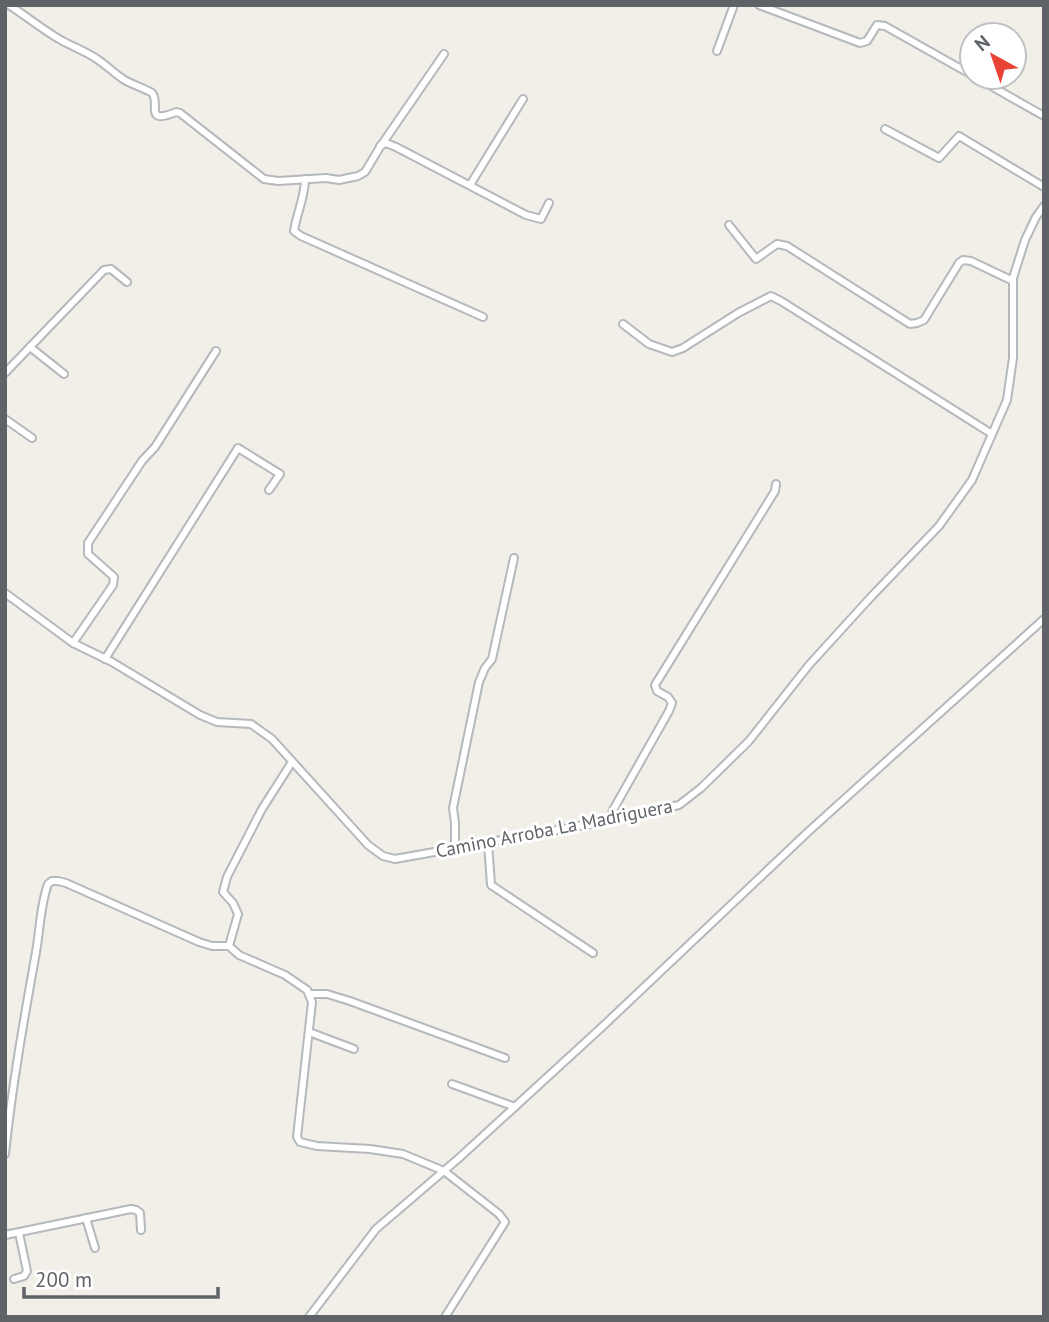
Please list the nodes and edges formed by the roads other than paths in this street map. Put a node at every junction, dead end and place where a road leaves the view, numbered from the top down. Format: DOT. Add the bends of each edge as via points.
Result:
graph roads {
  1 [pos="9,5"];
  2 [pos="734,5"];
  3 [pos="759,5"];
  4 [pos="717,51"];
  5 [pos="444,54"];
  6 [pos="958,67"];
  7 [pos="1000,91"];
  8 [pos="523,100"];
  9 [pos="1044,116"];
  10 [pos="885,129"];
  11 [pos="380,147"];
  12 [pos="305,179"];
  13 [pos="470,185"];
  14 [pos="1044,187"];
  15 [pos="549,203"];
  16 [pos="1044,206"];
  17 [pos="729,225"];
  18 [pos="1013,281"];
  19 [pos="127,282"];
  20 [pos="483,317"];
  21 [pos="623,324"];
  22 [pos="30,348"];
  23 [pos="216,351"];
  24 [pos="5,373"];
  25 [pos="64,374"];
  26 [pos="5,419"];
  27 [pos="992,434"];
  28 [pos="32,438"];
  29 [pos="776,484"];
  30 [pos="269,490"];
  31 [pos="514,558"];
  32 [pos="5,593"];
  33 [pos="1044,619"];
  34 [pos="73,643"];
  35 [pos="105,659"];
  36 [pos="292,762"];
  37 [pos="611,819"];
  38 [pos="488,842"];
  39 [pos="455,849"];
  40 [pos="229,947"];
  41 [pos="593,953"];
  42 [pos="309,994"];
  43 [pos="309,1032"];
  44 [pos="354,1049"];
  45 [pos="505,1058"];
  46 [pos="452,1084"];
  47 [pos="515,1107"];
  48 [pos="5,1154"];
  49 [pos="444,1171"];
  50 [pos="86,1218"];
  51 [pos="141,1230"];
  52 [pos="19,1233"];
  53 [pos="5,1235"];
  54 [pos="95,1248"];
  55 [pos="14,1279"];
  56 [pos="309,1317"];
  57 [pos="445,1317"];
  1 -- 12 [label="street" via="152,93 159,116 180,113 264,179"];
  2 -- 4 [label="street"];
  3 -- 6 [label="street" via="860,43 867,41 877,25 886,26"];
  5 -- 11 [label="street"];
  7 -- 9 [label="street"];
  8 -- 13 [label="street"];
  10 -- 14 [label="street" via="939,159 959,136"];
  11 -- 12 [label="street" via="358,176"];
  11 -- 13 [label="street" via="386,143 396,147"];
  12 -- 20 [label="street" via="294,230 301,236"];
  13 -- 15 [label="street" via="541,219"];
  16 -- 18 [label="street, Camino Arroba La Madriguera" via="1025,240"];
  17 -- 18 [label="street" via="756,258 777,244 787,246 910,324 924,320 963,260"];
  18 -- 27 [label="street, Camino Arroba La Madriguera" via="1011,379"];
  19 -- 22 [label="street" via="111,269 104,270"];
  21 -- 27 [label="street" via="649,344 672,352 771,296"];
  22 -- 24 [label="street"];
  22 -- 25 [label="street"];
  23 -- 34 [label="street" via="88,543 88,554 114,577 113,585"];
  26 -- 28 [label="street"];
  27 -- 37 [label="street, Camino Arroba La Madriguera" via="972,480 939,526 809,665 749,741 679,805"];
  29 -- 37 [label="street" via="655,685 672,703"];
  30 -- 35 [label="street" via="280,474 238,448"];
  31 -- 39 [label="street" via="458,783 453,808"];
  32 -- 34 [label="street, Camino Arroba La Madriguera"];
  33 -- 47 [label="street" via="809,831"];
  34 -- 35 [label="street, Camino Arroba La Madriguera"];
  35 -- 36 [label="street, Camino Arroba La Madriguera" via="200,715 217,722 251,724"];
  36 -- 39 [label="street, Camino Arroba La Madriguera" via="383,856 395,859"];
  36 -- 40 [label="street" via="227,877 223,892 238,914"];
  37 -- 38 [label="street, Camino Arroba La Madriguera"];
  38 -- 39 [label="street, Camino Arroba La Madriguera"];
  38 -- 41 [label="street" via="491,885"];
  40 -- 42 [label="street" via="285,975"];
  40 -- 48 [label="street" via="199,942 65,883 48,884"];
  42 -- 43 [label="street"];
  42 -- 45 [label="street" via="350,1001"];
  43 -- 44 [label="street"];
  43 -- 49 [label="street" via="300,1142 402,1154"];
  46 -- 47 [label="street"];
  47 -- 49 [label="street"];
  49 -- 56 [label="street" via="376,1229"];
  49 -- 57 [label="street" via="505,1222"];
  50 -- 51 [label="street" via="136,1210"];
  50 -- 52 [label="street"];
  50 -- 54 [label="street"];
  52 -- 53 [label="street"];
  52 -- 55 [label="street" via="27,1271"];
}
